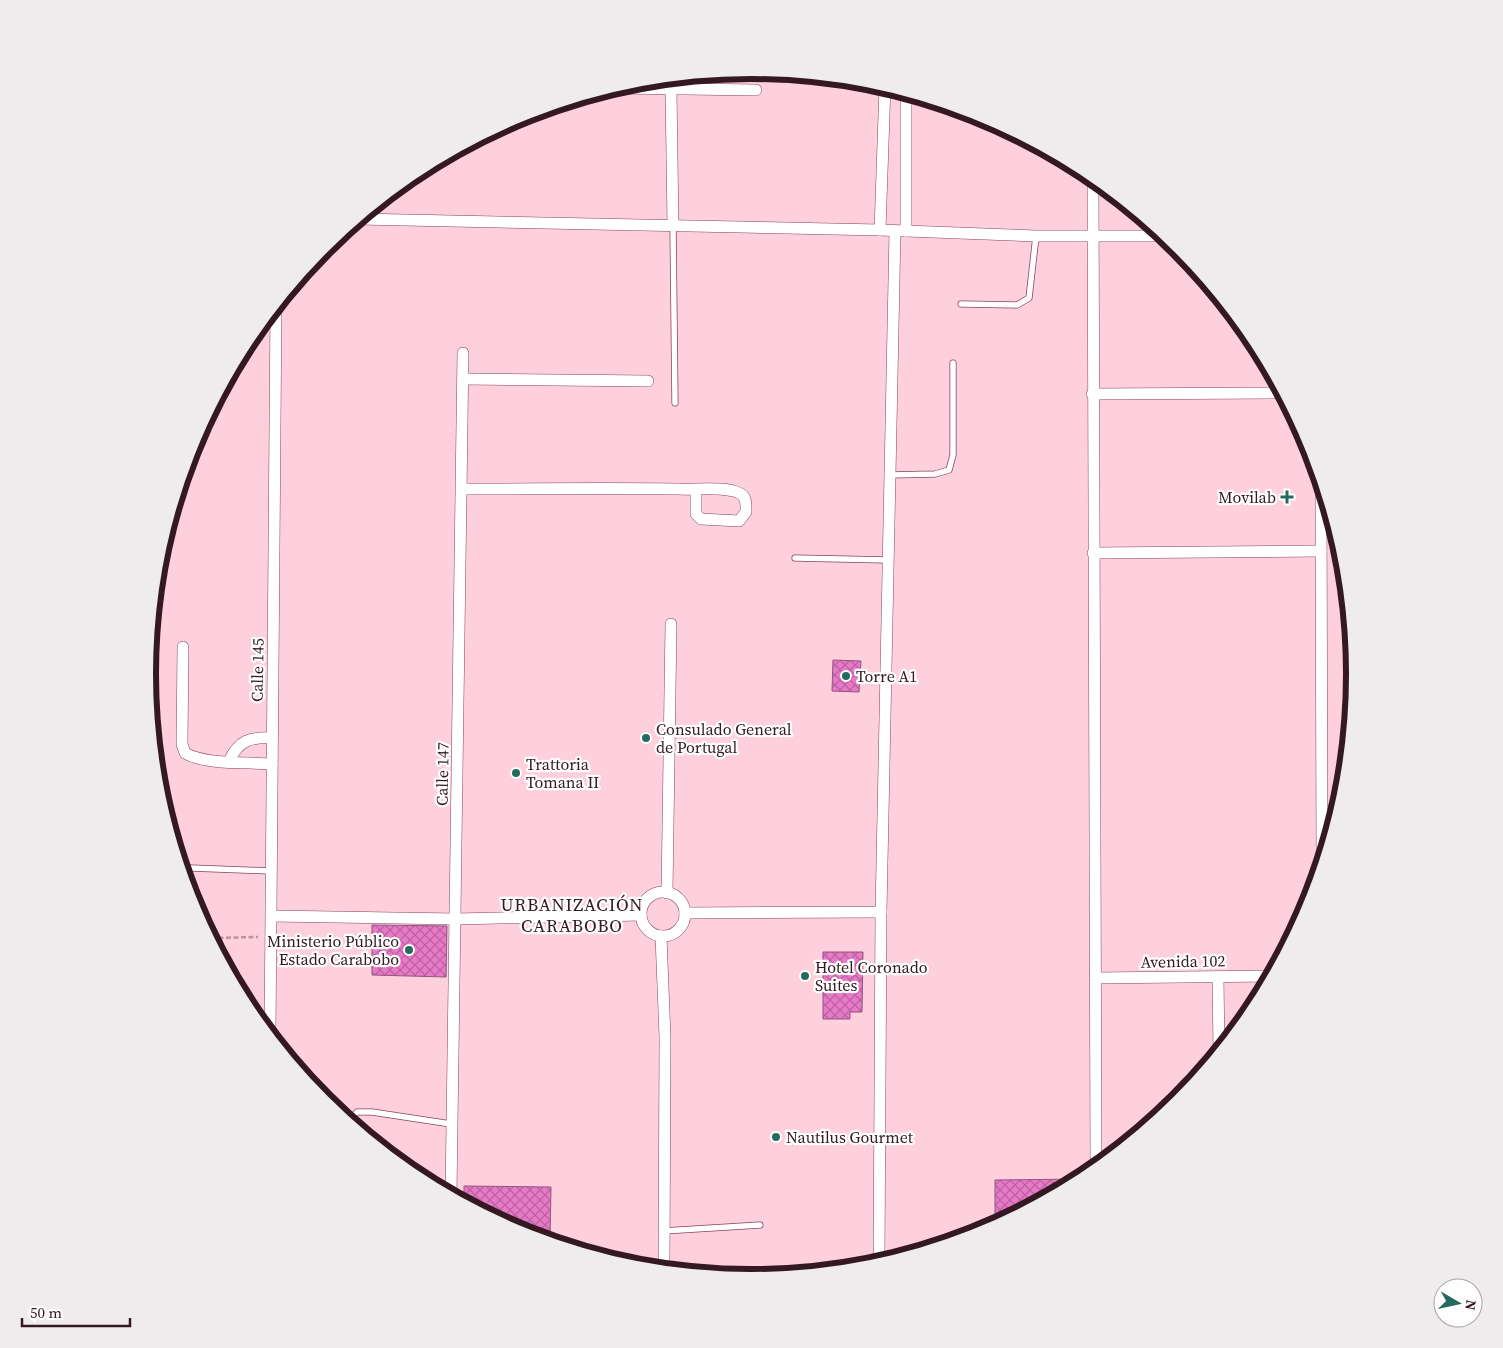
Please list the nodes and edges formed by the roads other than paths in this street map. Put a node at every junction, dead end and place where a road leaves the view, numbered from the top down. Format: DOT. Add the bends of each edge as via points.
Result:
graph roads {
  1 [pos="645,89"];
  2 [pos="671,89"];
  3 [pos="756,90"];
  4 [pos="885,94"];
  5 [pos="906,99"];
  6 [pos="1093,187"];
  7 [pos="367,219"];
  8 [pos="673,226"];
  9 [pos="880,230"];
  10 [pos="901,231"];
  11 [pos="1036,236"];
  12 [pos="1092,236"];
  13 [pos="1154,236"];
  14 [pos="961,304"];
  15 [pos="276,316"];
  16 [pos="463,353"];
  17 [pos="953,363"];
  18 [pos="463,379"];
  19 [pos="648,381"];
  20 [pos="1092,394"];
  21 [pos="1276,394"];
  22 [pos="675,403"];
  23 [pos="890,474"];
  24 [pos="462,489"];
  25 [pos="696,490"];
  26 [pos="1321,503"];
  27 [pos="1321,551"];
  28 [pos="1093,553"];
  29 [pos="795,558"];
  30 [pos="888,560"];
  31 [pos="671,624"];
  32 [pos="183,647"];
  33 [pos="272,738"];
  34 [pos="229,761"];
  35 [pos="272,764"];
  36 [pos="1322,842"];
  37 [pos="191,868"];
  38 [pos="271,871"];
  39 [pos="667,893"];
  40 [pos="881,912"];
  41 [pos="685,913"];
  42 [pos="641,915"];
  43 [pos="272,916"];
  44 [pos="456,918"];
  45 [pos="661,936"];
  46 [pos="1264,976"];
  47 [pos="1218,977"];
  48 [pos="1095,978"];
  49 [pos="270,1024"];
  50 [pos="1219,1042"];
  51 [pos="353,1116"];
  52 [pos="451,1124"];
  53 [pos="1096,1159"];
  54 [pos="451,1188"];
  55 [pos="760,1225"];
  56 [pos="663,1231"];
  57 [pos="879,1255"];
  58 [pos="664,1262"];
  1 -- 2 [label="street"];
  2 -- 3 [label="street"];
  2 -- 8 [label="street"];
  4 -- 9 [label="street"];
  5 -- 10 [label="street"];
  6 -- 12 [label="street"];
  7 -- 8 [label="street"];
  8 -- 9 [label="street"];
  8 -- 22 [label="lane"];
  9 -- 10 [label="street"];
  10 -- 11 [label="street"];
  10 -- 23 [label="street"];
  11 -- 12 [label="street"];
  11 -- 14 [label="lane" via="1029,298 1017,305"];
  12 -- 13 [label="street"];
  12 -- 20 [label="street"];
  15 -- 33 [label="street, Calle 145"];
  16 -- 18 [label="street, Calle 147"];
  17 -- 23 [label="lane" via="953,455 948,470 935,474"];
  18 -- 19 [label="street"];
  18 -- 24 [label="street, Calle 147"];
  20 -- 21 [label="street"];
  20 -- 28 [label="street"];
  23 -- 30 [label="street"];
  24 -- 25 [label="street"];
  24 -- 44 [label="street, Calle 147"];
  25 -- 25 [label="street" via="696,514 701,519 739,521 746,512 746,500 742,494"];
  26 -- 27 [label="street"];
  27 -- 28 [label="street"];
  27 -- 36 [label="street"];
  28 -- 48 [label="street"];
  29 -- 30 [label="lane"];
  30 -- 40 [label="street"];
  31 -- 39 [label="street"];
  32 -- 34 [label="street" via="183,750 196,758"];
  33 -- 34 [label="street" via="245,740 234,750"];
  33 -- 35 [label="street, Calle 145"];
  34 -- 35 [label="street"];
  35 -- 38 [label="street, Calle 145"];
  37 -- 38 [label="lane"];
  38 -- 43 [label="street, Calle 145"];
  39 -- 41 [label="street" via="681,902"];
  39 -- 42 [label="street" via="654,894 644,902"];
  40 -- 41 [label="street"];
  40 -- 57 [label="street"];
  41 -- 45 [label="street" via="678,930"];
  42 -- 44 [label="street"];
  42 -- 45 [label="street" via="645,928"];
  43 -- 44 [label="street"];
  43 -- 49 [label="street, Calle 145"];
  44 -- 52 [label="street, Calle 147"];
  45 -- 56 [label="street" via="665,1037"];
  46 -- 47 [label="street, Avenida 102"];
  47 -- 48 [label="street, Avenida 102"];
  47 -- 50 [label="street"];
  48 -- 53 [label="street"];
  51 -- 52 [label="lane" via="357,1112 372,1112"];
  52 -- 54 [label="street, Calle 147"];
  55 -- 56 [label="lane"];
  56 -- 58 [label="street"];
}
